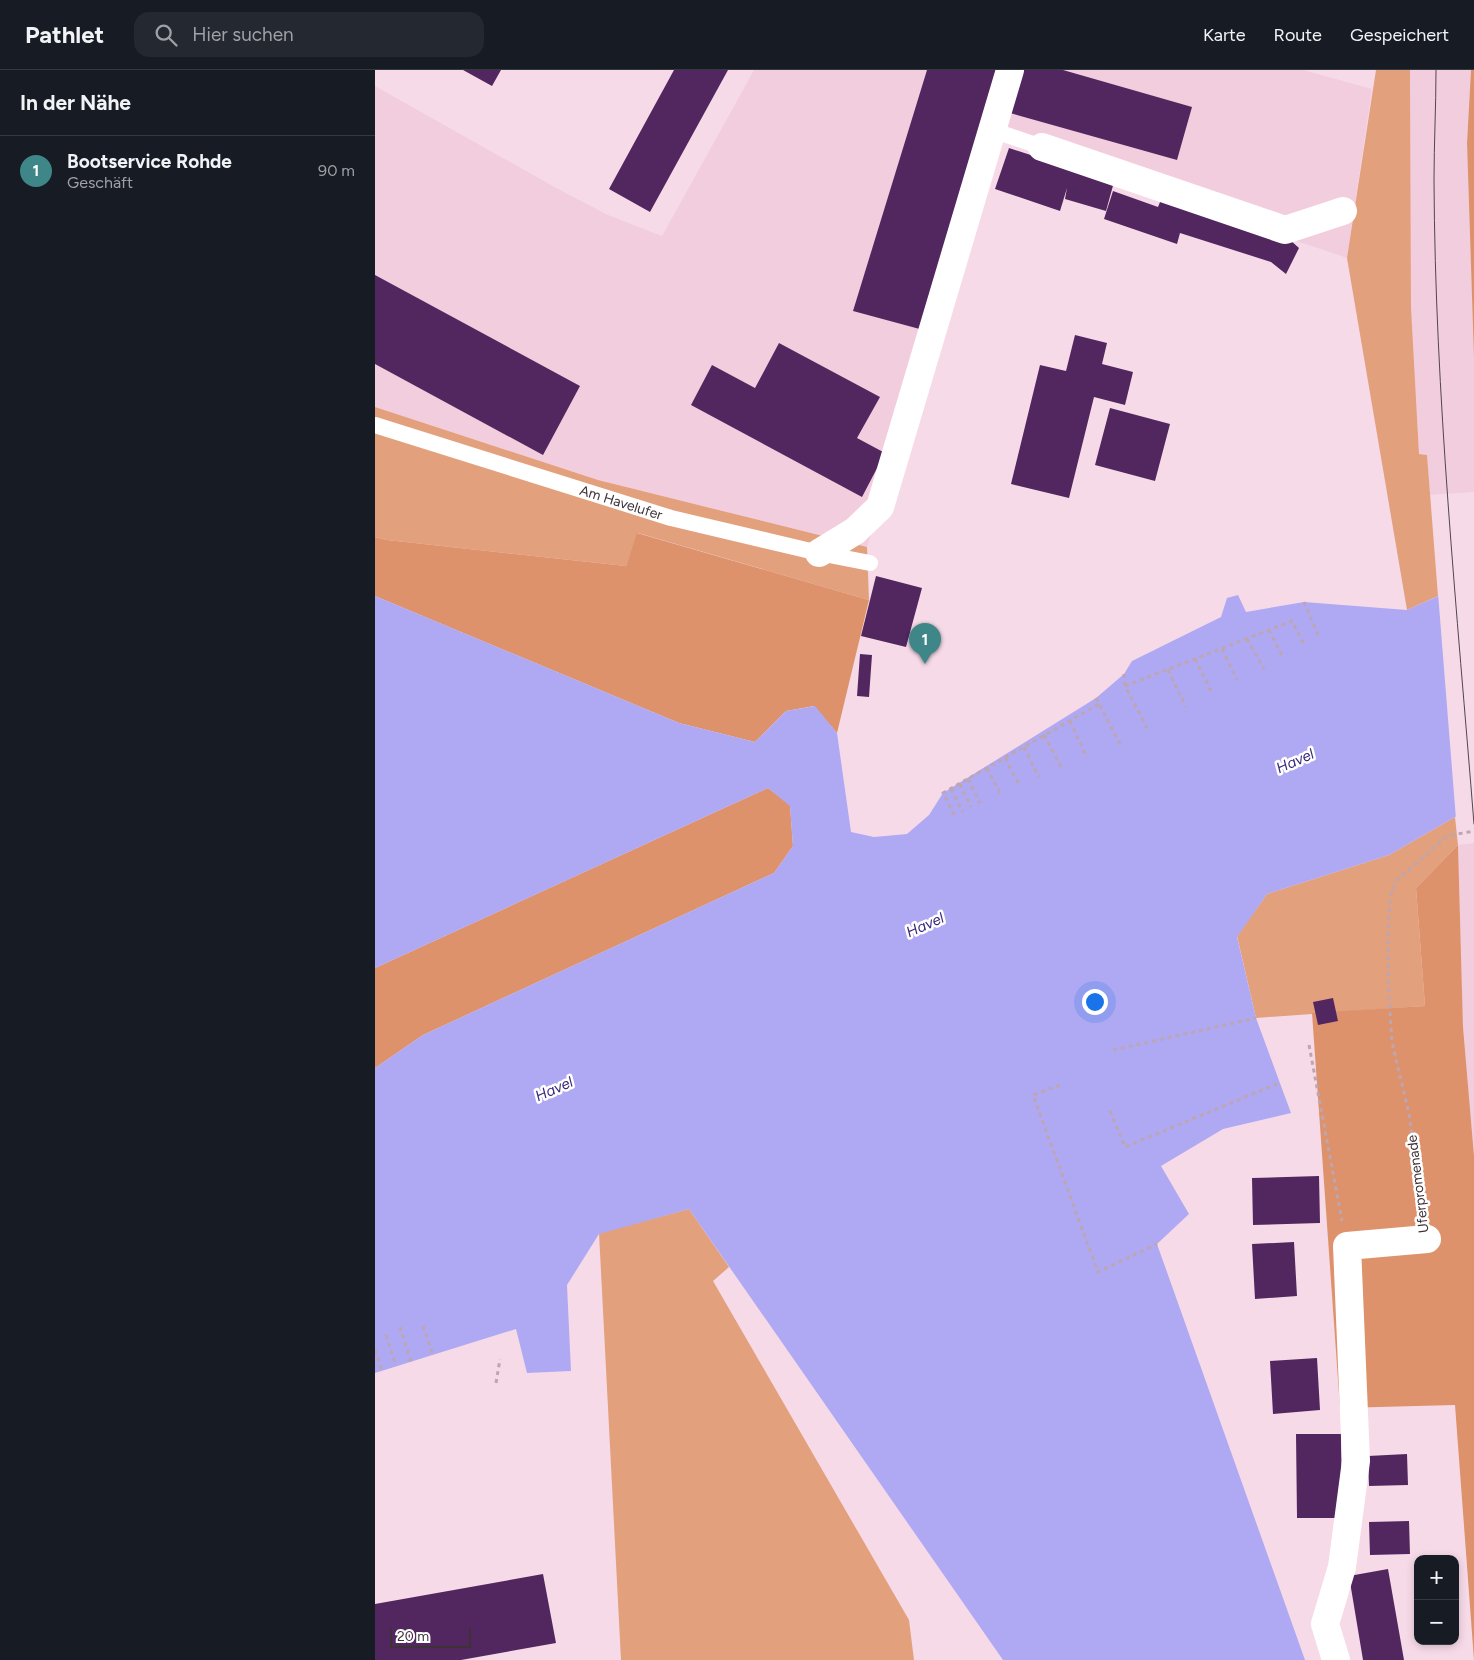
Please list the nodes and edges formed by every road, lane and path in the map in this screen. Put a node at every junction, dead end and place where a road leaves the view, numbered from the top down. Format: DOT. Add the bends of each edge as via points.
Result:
graph roads {
  1 [pos="1010,70"];
  2 [pos="992,130"];
  3 [pos="1043,147"];
  4 [pos="1343,211"];
  5 [pos="375,425"];
  6 [pos="819,553"];
  7 [pos="870,563"];
  8 [pos="1304,602"];
  9 [pos="1269,630"];
  10 [pos="1318,636"];
  11 [pos="1247,639"];
  12 [pos="1304,644"];
  13 [pos="1222,649"];
  14 [pos="1282,656"];
  15 [pos="1195,659"];
  16 [pos="1264,669"];
  17 [pos="1168,670"];
  18 [pos="1124,674"];
  19 [pos="1237,680"];
  20 [pos="1125,686"];
  21 [pos="1212,693"];
  22 [pos="1096,698"];
  23 [pos="1099,704"];
  24 [pos="1186,707"];
  25 [pos="1069,721"];
  26 [pos="1147,728"];
  27 [pos="1044,736"];
  28 [pos="1120,744"];
  29 [pos="1024,747"];
  30 [pos="1005,758"];
  31 [pos="1087,758"];
  32 [pos="987,768"];
  33 [pos="1062,768"];
  34 [pos="1039,777"];
  35 [pos="969,779"];
  36 [pos="960,784"];
  37 [pos="1020,786"];
  38 [pos="951,788"];
  39 [pos="1001,796"];
  40 [pos="980,803"];
  41 [pos="971,807"];
  42 [pos="963,812"];
  43 [pos="954,815"];
  44 [pos="1474,831"];
  45 [pos="1256,1018"];
  46 [pos="1309,1044"];
  47 [pos="1113,1050"];
  48 [pos="1279,1083"];
  49 [pos="1060,1085"];
  50 [pos="1110,1111"];
  51 [pos="1427,1239"];
  52 [pos="1157,1244"];
  53 [pos="1347,1246"];
  54 [pos="423,1326"];
  55 [pos="400,1327"];
  56 [pos="386,1335"];
  57 [pos="375,1350"];
  58 [pos="433,1355"];
  59 [pos="500,1359"];
  60 [pos="411,1362"];
  61 [pos="396,1366"];
  62 [pos="382,1371"];
  63 [pos="496,1383"];
  64 [pos="1336,1660"];
  1 -- 2 [label="street"];
  2 -- 3 [label="lane"];
  2 -- 6 [label="street" via="880,507 855,531"];
  3 -- 4 [label="street" via="1285,230"];
  5 -- 6 [label="lane, Am Havelufer" via="671,518"];
  6 -- 7 [label="lane, Am Havelufer"];
  8 -- 10 [label="path"];
  9 -- 11 [label="path"];
  9 -- 12 [label="path" via="1292,621"];
  9 -- 14 [label="path"];
  11 -- 13 [label="path"];
  11 -- 16 [label="path"];
  13 -- 15 [label="path"];
  13 -- 19 [label="path"];
  15 -- 17 [label="path"];
  15 -- 21 [label="path"];
  17 -- 20 [label="path"];
  17 -- 24 [label="path"];
  18 -- 20 [label="path"];
  20 -- 26 [label="path"];
  22 -- 23 [label="path"];
  23 -- 25 [label="path"];
  23 -- 28 [label="path"];
  25 -- 27 [label="path"];
  25 -- 31 [label="path"];
  27 -- 29 [label="path"];
  27 -- 33 [label="path"];
  29 -- 30 [label="path"];
  29 -- 34 [label="path"];
  30 -- 32 [label="path"];
  30 -- 37 [label="path"];
  32 -- 35 [label="path"];
  32 -- 39 [label="path"];
  35 -- 36 [label="path"];
  35 -- 40 [label="path"];
  36 -- 38 [label="path"];
  36 -- 41 [label="path"];
  38 -- 42 [label="path"];
  38 -- 43 [label="path" via="943,793"];
  44 -- 51 [label="path, Uferpromenade" via="1447,836 1396,881 1390,898 1387,941 1392,1042 1409,1114"];
  45 -- 47 [label="path"];
  46 -- 53 [label="path"];
  48 -- 50 [label="path" via="1125,1147"];
  49 -- 52 [label="path" via="1033,1095 1098,1272"];
  51 -- 53 [label="street, Uferpromenade"];
  53 -- 64 [label="street" via="1356,1461 1342,1567 1325,1624"];
  54 -- 58 [label="path"];
  55 -- 60 [label="path"];
  56 -- 61 [label="path"];
  57 -- 62 [label="path"];
  59 -- 63 [label="path"];
}
